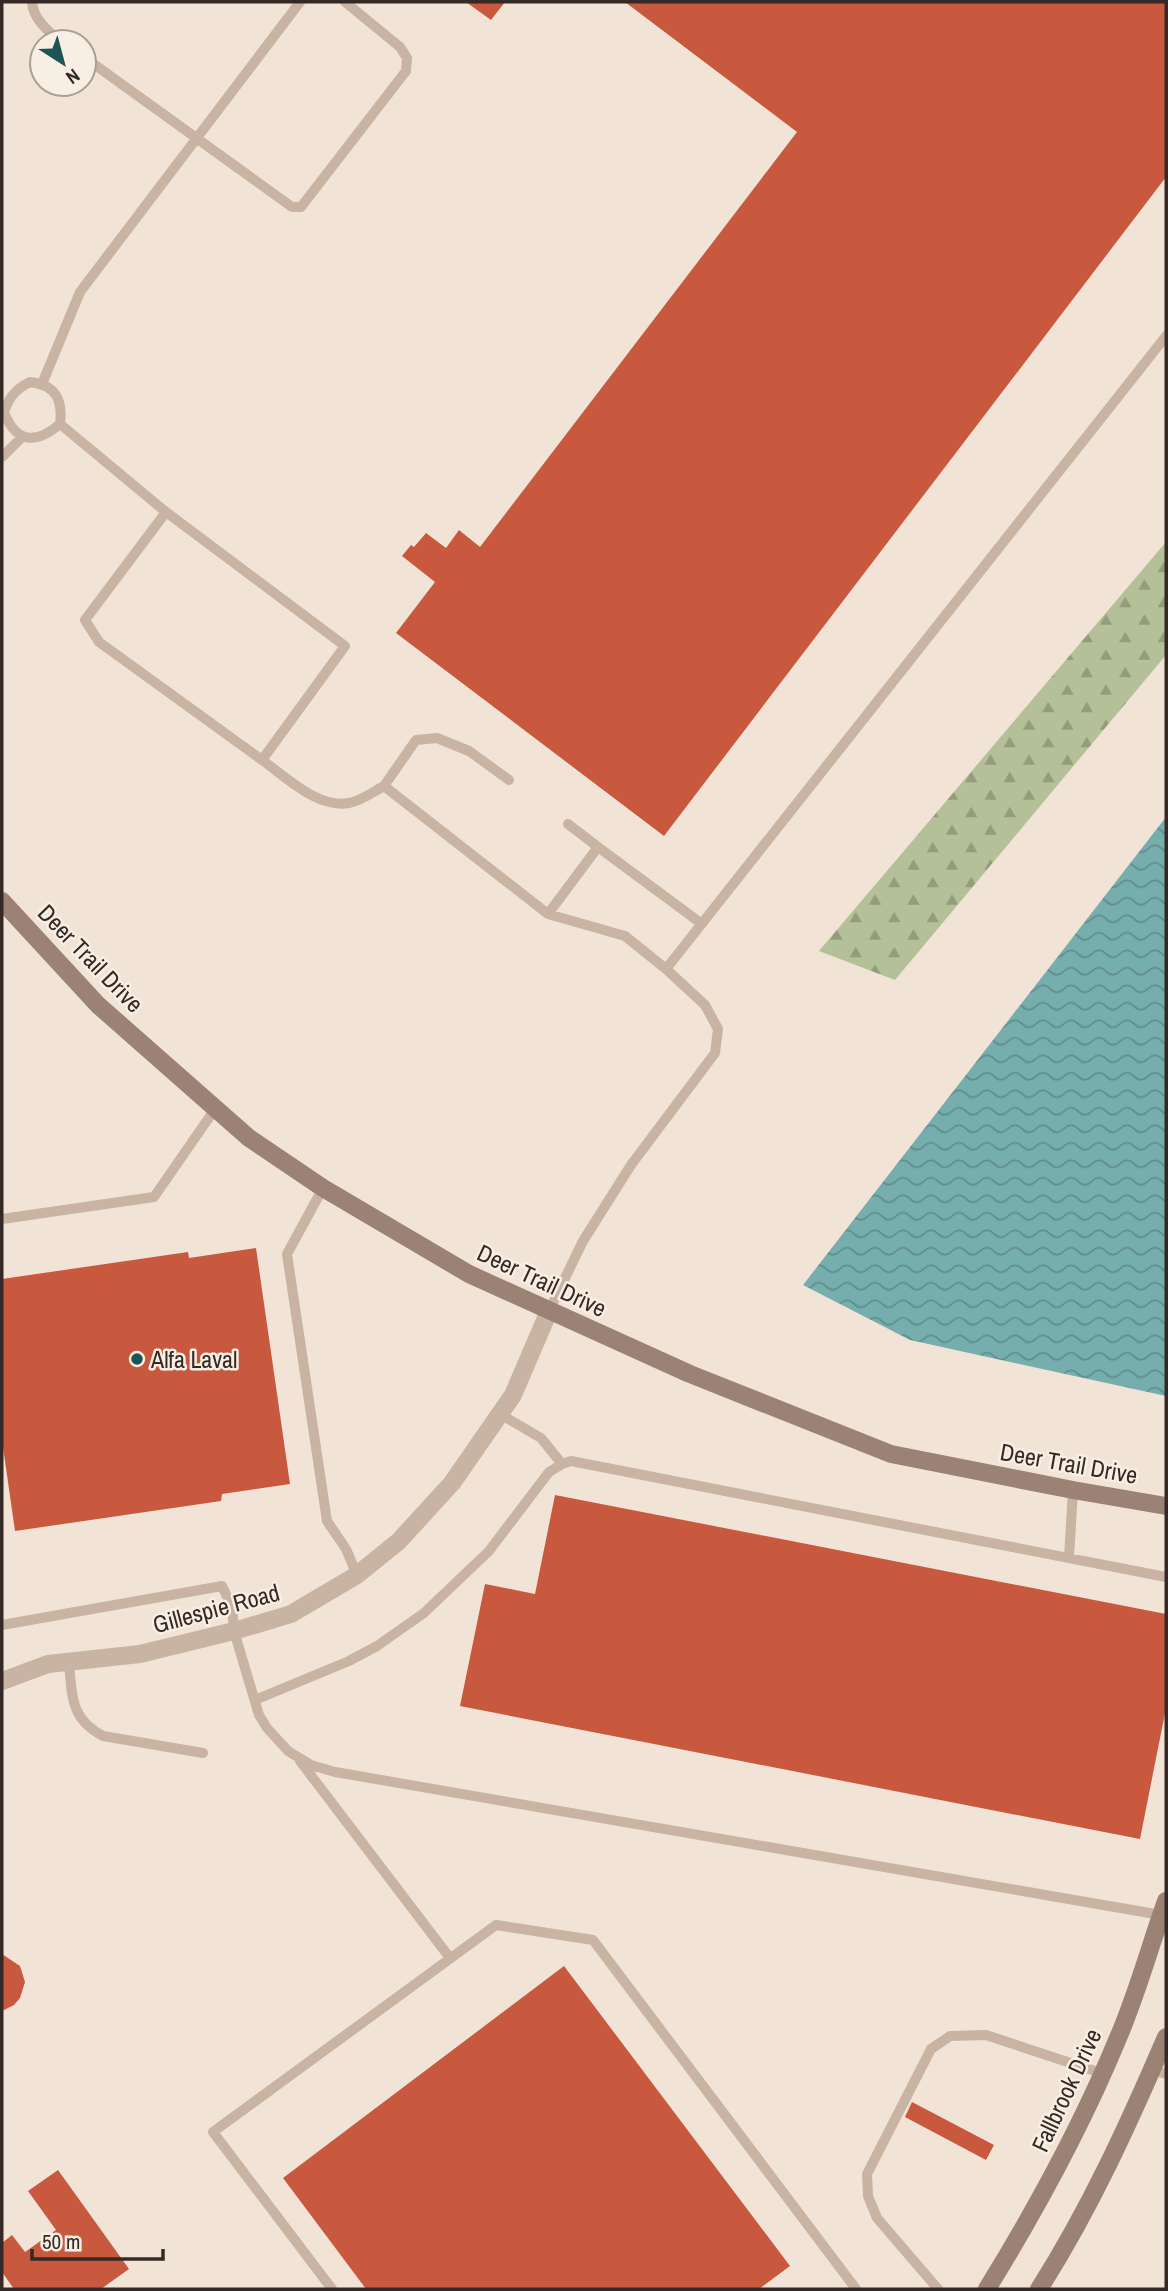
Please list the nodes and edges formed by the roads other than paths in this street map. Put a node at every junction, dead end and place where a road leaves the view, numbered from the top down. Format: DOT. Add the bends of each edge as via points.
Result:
graph roads {
  1 [pos="32,2"];
  2 [pos="300,2"];
  3 [pos="345,2"];
  4 [pos="47,28"];
  5 [pos="98,67"];
  6 [pos="197,137"];
  7 [pos="1166,336"];
  8 [pos="42,384"];
  9 [pos="3,413"];
  10 [pos="60,424"];
  11 [pos="23,437"];
  12 [pos="2,457"];
  13 [pos="166,512"];
  14 [pos="262,760"];
  15 [pos="509,780"];
  16 [pos="384,786"];
  17 [pos="568,824"];
  18 [pos="598,847"];
  19 [pos="2,901"];
  20 [pos="548,914"];
  21 [pos="702,924"];
  22 [pos="666,970"];
  23 [pos="215,1109"];
  24 [pos="323,1188"];
  25 [pos="2,1219"];
  26 [pos="549,1311"];
  27 [pos="500,1414"];
  28 [pos="562,1464"];
  29 [pos="1073,1490"];
  30 [pos="1166,1506"];
  31 [pos="1069,1558"];
  32 [pos="357,1575"];
  33 [pos="1166,1577"];
  34 [pos="2,1625"];
  35 [pos="234,1631"];
  36 [pos="69,1662"];
  37 [pos="2,1681"];
  38 [pos="255,1700"];
  39 [pos="203,1753"];
  40 [pos="298,1757"];
  41 [pos="1165,1911"];
  42 [pos="450,1958"];
  43 [pos="1166,2037"];
  44 [pos="1159,2072"];
  45 [pos="1101,2073"];
  46 [pos="332,2289"];
  47 [pos="856,2289"];
  48 [pos="938,2289"];
  49 [pos="987,2289"];
  50 [pos="1039,2289"];
  1 -- 4 [label="lane" via="33,13"];
  2 -- 6 [label="lane"];
  3 -- 6 [label="lane" via="400,47 407,58 406,71 301,207 292,207"];
  5 -- 6 [label="lane"];
  6 -- 8 [label="lane" via="80,292"];
  7 -- 21 [label="lane"];
  8 -- 9 [label="lane" via="30,382 19,388"];
  8 -- 10 [label="lane" via="54,391 62,407"];
  9 -- 11 [label="lane"];
  10 -- 11 [label="lane" via="40,437"];
  10 -- 13 [label="lane"];
  11 -- 12 [label="lane"];
  13 -- 14 [label="lane" via="85,620 99,642"];
  13 -- 14 [label="lane" via="345,646"];
  14 -- 16 [label="lane" via="334,804 352,803"];
  15 -- 16 [label="lane" via="469,751 437,738 416,740"];
  16 -- 20 [label="lane"];
  17 -- 18 [label="lane"];
  18 -- 20 [label="lane"];
  18 -- 21 [label="lane"];
  19 -- 23 [label="street, Deer Trail Drive" via="98,1005"];
  20 -- 22 [label="lane" via="625,936"];
  21 -- 22 [label="lane"];
  22 -- 26 [label="lane" via="705,1005 718,1029 715,1053 631,1165 583,1241"];
  23 -- 24 [label="street, Deer Trail Drive"];
  23 -- 25 [label="lane" via="154,1197"];
  24 -- 26 [label="street, Deer Trail Drive" via="469,1274"];
  24 -- 32 [label="lane" via="287,1254 327,1521"];
  26 -- 27 [label="street, Gillespie Road" via="513,1395"];
  26 -- 29 [label="street, Deer Trail Drive" via="690,1374 891,1454"];
  27 -- 28 [label="lane" via="541,1438"];
  27 -- 32 [label="street, Gillespie Road" via="452,1483 399,1541"];
  28 -- 31 [label="lane" via="570,1461"];
  28 -- 38 [label="lane" via="548,1472 489,1551 424,1613 377,1647"];
  29 -- 30 [label="street, Deer Trail Drive"];
  29 -- 31 [label="lane"];
  31 -- 33 [label="lane"];
  32 -- 35 [label="street, Gillespie Road" via="291,1614"];
  34 -- 35 [label="lane" via="222,1586 232,1607"];
  35 -- 36 [label="street, Gillespie Road" via="140,1654"];
  35 -- 38 [label="lane"];
  36 -- 37 [label="street, Gillespie Road" via="48,1664"];
  36 -- 39 [label="lane" via="75,1709 93,1731"];
  38 -- 40 [label="lane" via="267,1728"];
  40 -- 41 [label="lane" via="335,1772"];
  40 -- 42 [label="lane"];
  41 -- 45 [label="street, Fallbrook Drive" via="1119,2038"];
  42 -- 46 [label="lane" via="213,2132"];
  42 -- 47 [label="lane" via="496,1924 593,1940"];
  43 -- 44 [label="street"];
  44 -- 50 [label="street"];
  45 -- 48 [label="lane" via="986,2035 950,2035 931,2049 867,2174 868,2196 877,2218"];
  45 -- 49 [label="street, Fallbrook Drive" via="1060,2160"];
}
